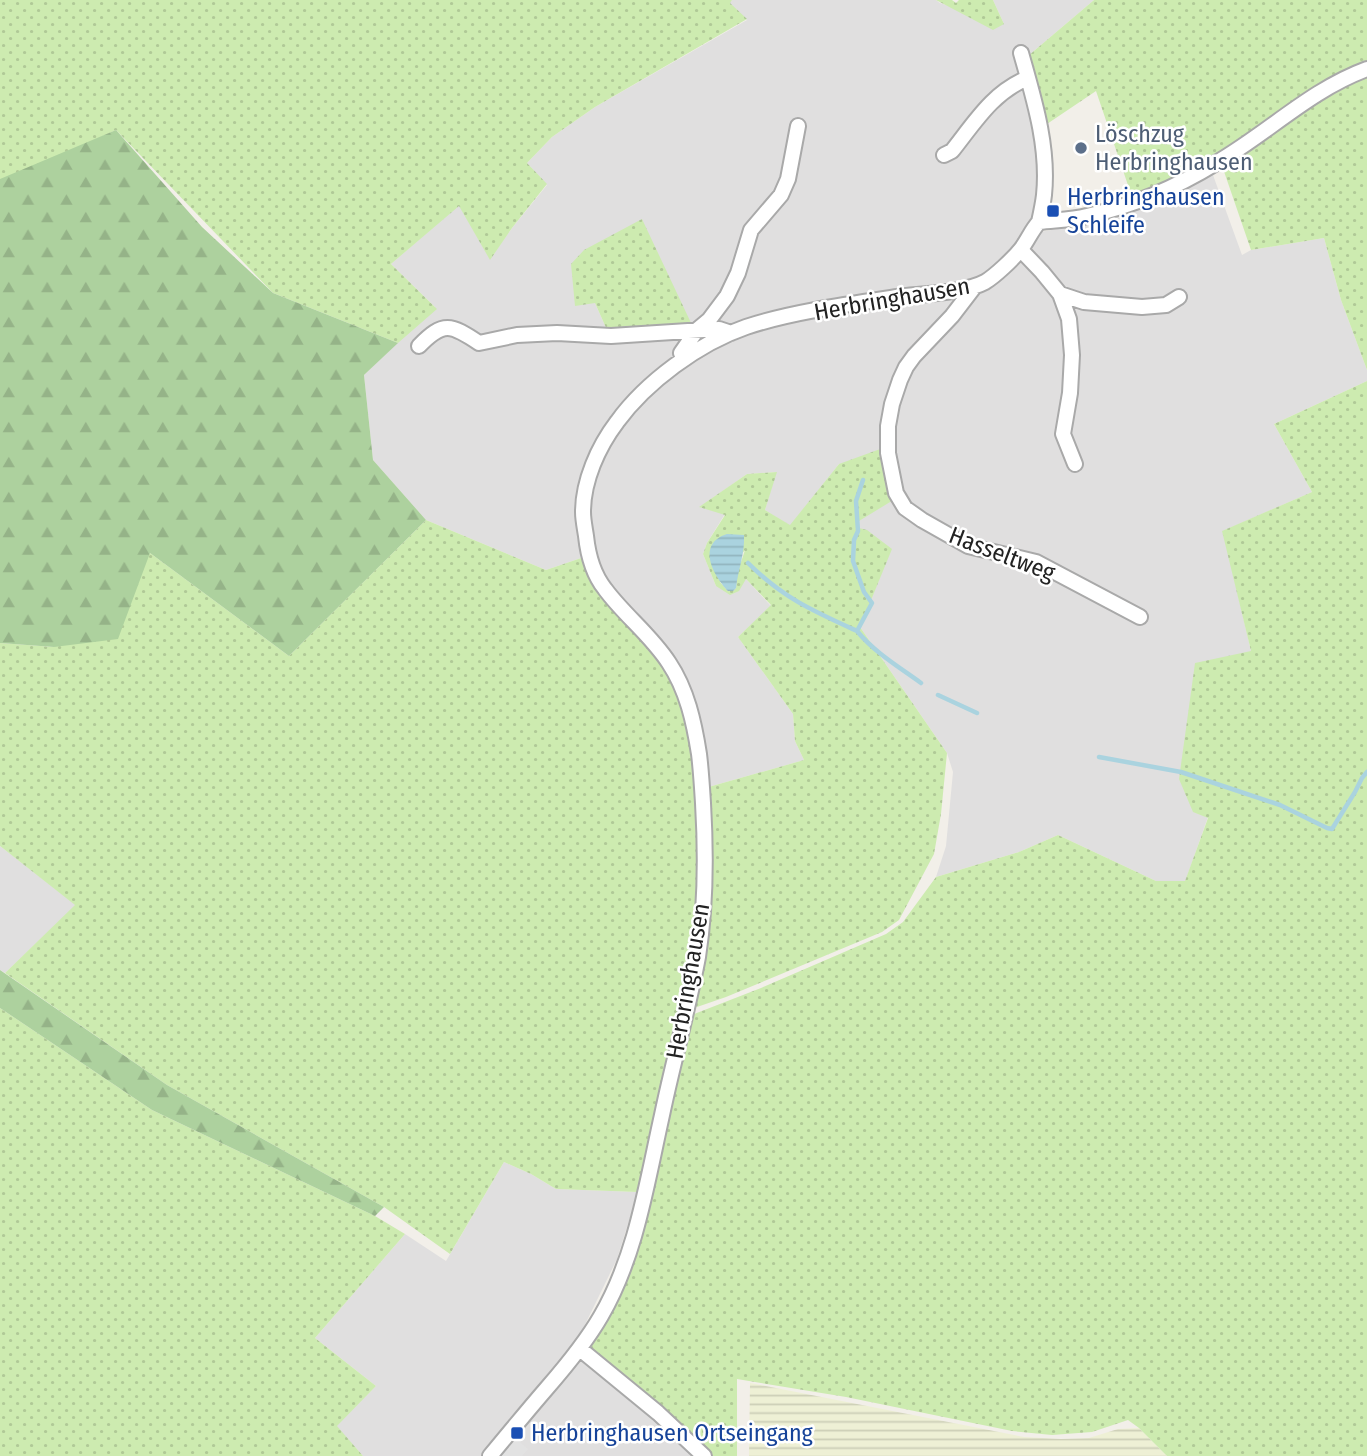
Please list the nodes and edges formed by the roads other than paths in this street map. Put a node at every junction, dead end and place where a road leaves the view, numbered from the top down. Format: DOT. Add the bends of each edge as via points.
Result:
graph roads {
  1 [pos="1021,53"];
  2 [pos="1367,69"];
  3 [pos="1028,78"];
  4 [pos="799,125"];
  5 [pos="944,155"];
  6 [pos="1039,222"];
  7 [pos="1021,250"];
  8 [pos="975,286"];
  9 [pos="1060,294"];
  10 [pos="1179,297"];
  11 [pos="697,330"];
  12 [pos="731,333"];
  13 [pos="419,346"];
  14 [pos="684,359"];
  15 [pos="1076,464"];
  16 [pos="1140,617"];
  17 [pos="580,1349"];
  18 [pos="490,1456"];
  19 [pos="704,1456"];
  1 -- 3 [label="street"];
  2 -- 6 [label="street" via="1314,95 1217,163 1149,198 1086,217"];
  3 -- 5 [label="street" via="992,100 953,151"];
  3 -- 6 [label="street" via="1045,166"];
  4 -- 11 [label="street, Herbringhausen" via="781,195 751,230 727,296"];
  6 -- 7 [label="street, Herbringhausen"];
  7 -- 8 [label="street, Herbringhausen"];
  7 -- 9 [label="street"];
  8 -- 12 [label="street, Herbringhausen" via="799,314"];
  8 -- 16 [label="street, Hasseltweg" via="914,356 900,380 888,426 896,493 905,508 968,546 1036,562"];
  9 -- 10 [label="street" via="1084,302 1142,307 1166,305"];
  9 -- 15 [label="street" via="1069,319 1072,355 1063,434"];
  11 -- 12 [label="street, Herbringhausen"];
  11 -- 13 [label="street, Herbringhausen" via="611,336 517,335 479,343 464,332 440,328"];
  11 -- 14 [label="street, Herbringhausen" via="681,353"];
  12 -- 14 [label="street, Herbringhausen"];
  14 -- 17 [label="street, Herbringhausen" via="640,395 616,423 596,458 583,512 588,554 603,587 667,660 686,697 699,757 705,855 698,954 635,1231 611,1297"];
  17 -- 18 [label="street, Herbringhausen"];
  17 -- 19 [label="street"];
}
